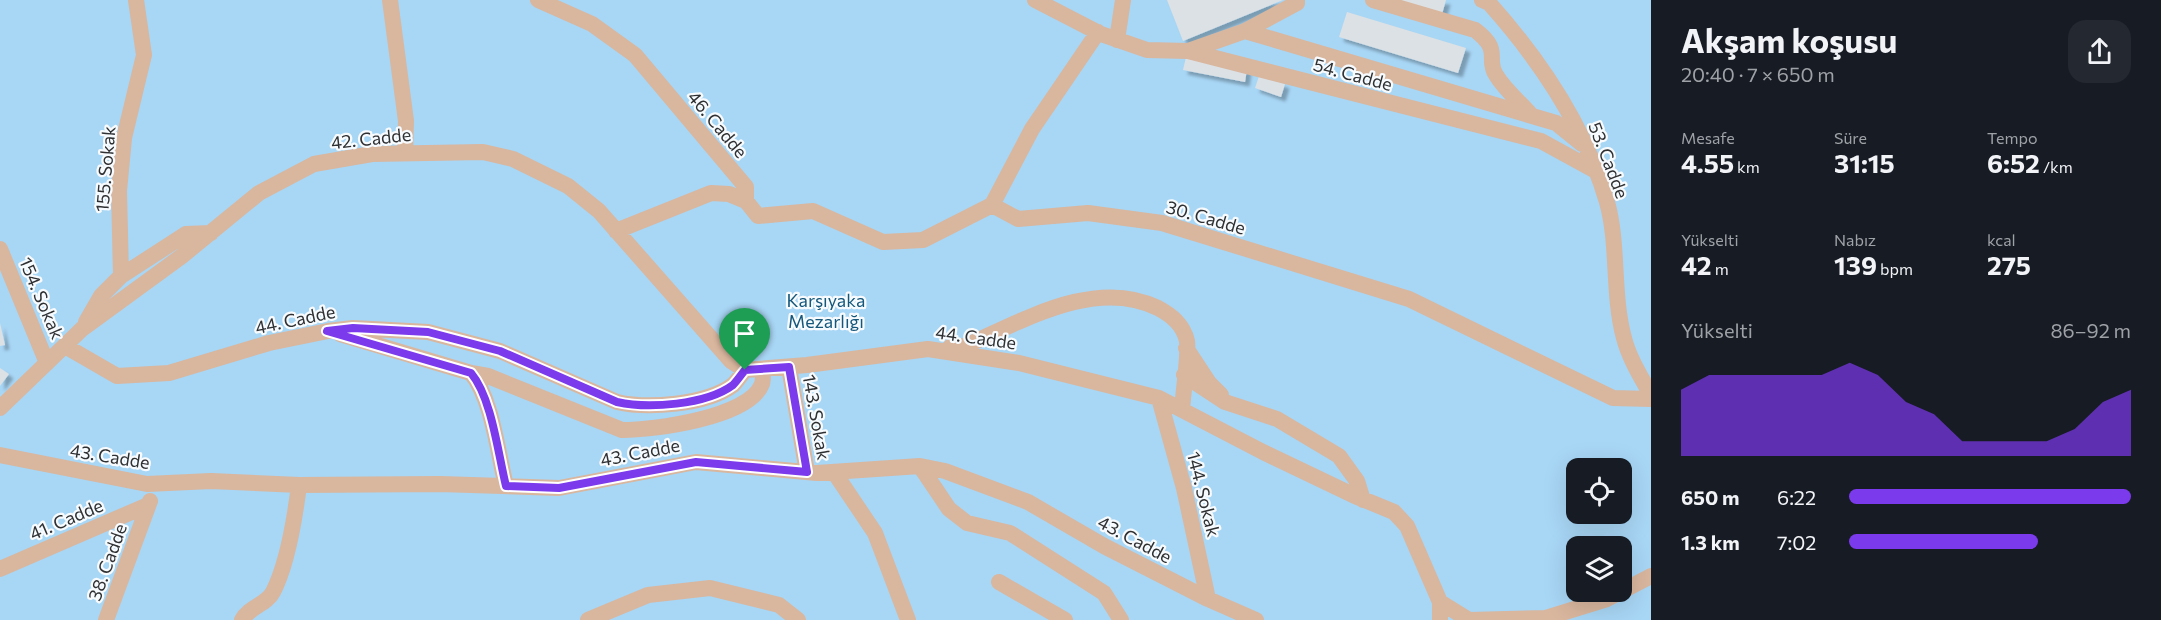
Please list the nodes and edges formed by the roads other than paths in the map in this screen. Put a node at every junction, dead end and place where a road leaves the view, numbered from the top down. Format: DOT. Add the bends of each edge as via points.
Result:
graph roads {
  1 [pos="136,0"];
  2 [pos="390,0"];
  3 [pos="538,0"];
  4 [pos="1035,0"];
  5 [pos="1123,0"];
  6 [pos="1297,0"];
  7 [pos="1373,0"];
  8 [pos="1482,0"];
  9 [pos="1245,31"];
  10 [pos="1098,32"];
  11 [pos="1117,40"];
  12 [pos="1188,51"];
  13 [pos="1532,115"];
  14 [pos="1585,146"];
  15 [pos="405,153"];
  16 [pos="1594,170"];
  17 [pos="746,201"];
  18 [pos="992,205"];
  19 [pos="616,231"];
  20 [pos="211,233"];
  21 [pos="0,249"];
  22 [pos="121,276"];
  23 [pos="82,329"];
  24 [pos="327,331"];
  25 [pos="65,346"];
  26 [pos="1186,348"];
  27 [pos="928,349"];
  28 [pos="47,363"];
  29 [pos="789,367"];
  30 [pos="745,370"];
  31 [pos="763,370"];
  32 [pos="471,373"];
  33 [pos="1184,375"];
  34 [pos="1651,397"];
  35 [pos="1159,398"];
  36 [pos="1231,404"];
  37 [pos="0,408"];
  38 [pos="1182,410"];
  39 [pos="0,454"];
  40 [pos="920,466"];
  41 [pos="807,472"];
  42 [pos="834,472"];
  43 [pos="157,483"];
  44 [pos="299,485"];
  45 [pos="506,486"];
  46 [pos="1363,500"];
  47 [pos="148,505"];
  48 [pos="0,569"];
  49 [pos="1651,576"];
  50 [pos="999,582"];
  51 [pos="1208,599"];
  52 [pos="1440,602"];
  53 [pos="106,620"];
  54 [pos="242,620"];
  55 [pos="588,620"];
  56 [pos="798,620"];
  57 [pos="908,620"];
  58 [pos="1065,620"];
  59 [pos="1121,620"];
  60 [pos="1256,620"];
  61 [pos="1440,620"];
  1 -- 22 [label="lane, 155. Sokak" via="144,55 124,138 118,191"];
  2 -- 15 [label="lane" via="406,121"];
  3 -- 17 [label="lane, 46. Cadde" via="592,24 635,55 746,187"];
  4 -- 10 [label="lane, 54. Cadde"];
  5 -- 11 [label="lane"];
  6 -- 9 [label="lane"];
  7 -- 13 [label="lane" via="1475,30 1488,40 1494,53 1494,72"];
  8 -- 14 [label="lane, 53. Cadde" via="1490,3 1521,39 1565,106"];
  9 -- 12 [label="lane"];
  9 -- 13 [label="lane"];
  10 -- 11 [label="lane, 54. Cadde"];
  10 -- 18 [label="lane" via="1032,129"];
  11 -- 12 [label="lane, 54. Cadde" via="1147,51"];
  12 -- 16 [label="lane, 54. Cadde" via="1541,141"];
  13 -- 14 [label="lane" via="1556,123"];
  14 -- 16 [label="lane, 53. Cadde"];
  15 -- 19 [label="lane, 42. Cadde" via="483,152 513,159 568,186"];
  15 -- 20 [label="lane, 42. Cadde" via="314,164 260,193"];
  16 -- 34 [label="lane, 53. Cadde" via="1607,203 1624,337"];
  17 -- 18 [label="lane" via="758,216 813,211 883,242 923,240"];
  17 -- 19 [label="lane" via="729,194 711,193"];
  18 -- 34 [label="lane, 30. Cadde" via="1018,219 1088,213 1162,223 1409,299 1613,398"];
  19 -- 30 [label="lane, 42. Cadde" via="731,361"];
  20 -- 22 [label="lane" via="186,234"];
  20 -- 23 [label="lane, 42. Cadde"];
  21 -- 28 [label="lane, 154. Sokak"];
  22 -- 23 [label="lane" via="100,296"];
  23 -- 25 [label="lane, 42. Cadde"];
  24 -- 25 [label="lane, 44. Cadde" via="269,343 169,373 117,376"];
  24 -- 30 [label="lane, 44. Cadde" via="353,328 428,332 500,351 637,407 714,394 733,385"];
  24 -- 32 [label="lane"];
  25 -- 28 [label="lane, 42. Cadde"];
  26 -- 27 [label="lane" via="1187,341 1174,316 1140,299 1098,298 1061,304 965,346"];
  26 -- 33 [label="lane"];
  26 -- 36 [label="lane" via="1209,383"];
  27 -- 29 [label="lane, 44. Cadde"];
  27 -- 35 [label="lane, 44. Cadde" via="1019,363"];
  28 -- 37 [label="lane, 42. Cadde"];
  29 -- 31 [label="lane, 44. Cadde"];
  29 -- 41 [label="lane, 143. Sokak"];
  30 -- 31 [label="lane, 44. Cadde"];
  31 -- 32 [label="lane" via="762,384 752,397 734,407 691,422 645,430 622,429 488,376"];
  32 -- 45 [label="lane" via="478,381 490,419"];
  33 -- 36 [label="lane" via="1196,386"];
  33 -- 38 [label="lane"];
  35 -- 38 [label="lane, 44. Cadde"];
  35 -- 51 [label="lane, 144. Sokak"];
  36 -- 46 [label="lane" via="1277,419 1339,456 1358,482"];
  38 -- 46 [label="lane, 44. Cadde"];
  39 -- 43 [label="lane, 43. Cadde" via="132,483"];
  40 -- 42 [label="lane, 43. Cadde"];
  40 -- 51 [label="lane, 43. Cadde" via="945,471 1028,502"];
  40 -- 59 [label="lane" via="949,509 967,523 1010,533 1104,592"];
  41 -- 42 [label="lane, 43. Cadde"];
  41 -- 45 [label="lane, 43. Cadde" via="696,462 559,488"];
  42 -- 57 [label="lane" via="875,533"];
  43 -- 44 [label="lane, 43. Cadde"];
  43 -- 47 [label="lane, 38. Cadde"];
  44 -- 45 [label="lane, 43. Cadde"];
  44 -- 54 [label="lane" via="294,527 273,594"];
  46 -- 52 [label="lane, 44. Cadde" via="1394,512 1407,526"];
  47 -- 48 [label="lane, 41. Cadde"];
  47 -- 53 [label="lane, 38. Cadde"];
  49 -- 52 [label="lane" via="1606,598 1546,618 1469,620"];
  50 -- 58 [label="lane"];
  51 -- 60 [label="lane, 43. Cadde"];
  52 -- 61 [label="lane"];
  55 -- 56 [label="lane" via="648,595 710,588 779,605"];
}
